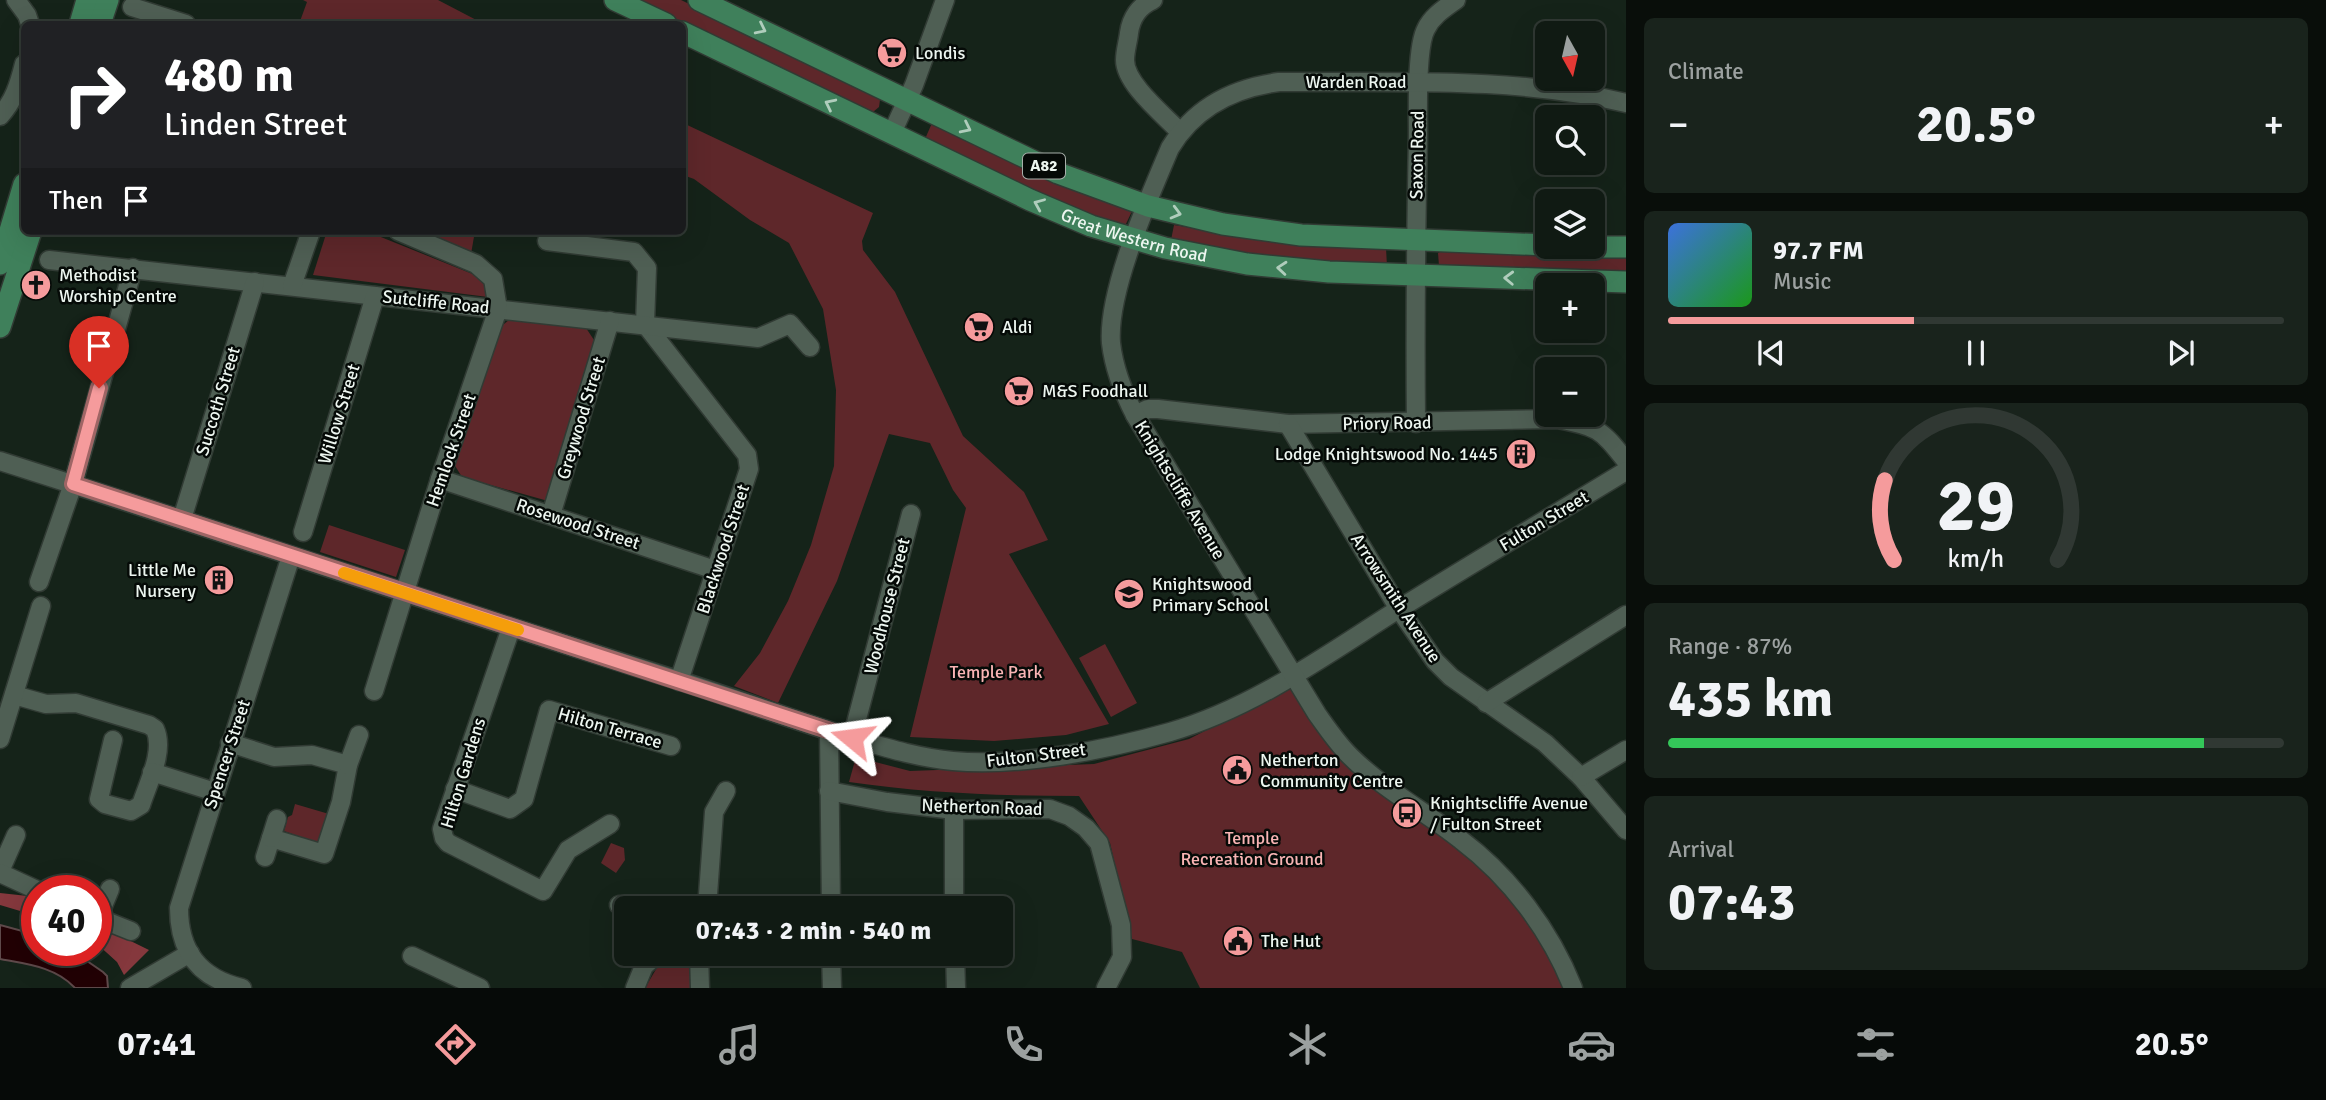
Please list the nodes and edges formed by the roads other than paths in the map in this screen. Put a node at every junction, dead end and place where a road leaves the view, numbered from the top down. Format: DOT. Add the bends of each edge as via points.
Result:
graph roads {
  1 [pos="16,0"];
  2 [pos="87,0"];
  3 [pos="108,0"];
  4 [pos="615,0"];
  5 [pos="699,0"];
  6 [pos="945,0"];
  7 [pos="1153,0"];
  8 [pos="1456,0"];
  9 [pos="132,7"];
  10 [pos="29,21"];
  11 [pos="81,21"];
  12 [pos="101,21"];
  13 [pos="176,21"];
  14 [pos="660,21"];
  15 [pos="686,34"];
  16 [pos="21,74"];
  17 [pos="1418,83"];
  18 [pos="907,99"];
  19 [pos="1626,103"];
  20 [pos="0,116"];
  21 [pos="1180,132"];
  22 [pos="892,133"];
  23 [pos="21,200"];
  24 [pos="1148,206"];
  25 [pos="310,235"];
  26 [pos="407,235"];
  27 [pos="1135,240"];
  28 [pos="547,241"];
  29 [pos="1416,241"];
  30 [pos="1535,245"];
  31 [pos="12,247"];
  32 [pos="1605,247"];
  33 [pos="1626,247"];
  34 [pos="49,260"];
  35 [pos="133,268"];
  36 [pos="1414,275"];
  37 [pos="255,282"];
  38 [pos="1626,282"];
  39 [pos="292,286"];
  40 [pos="375,296"];
  41 [pos="498,309"];
  42 [pos="610,321"];
  43 [pos="645,324"];
  44 [pos="0,327"];
  45 [pos="810,347"];
  46 [pos="1135,415"];
  47 [pos="1416,423"];
  48 [pos="1288,424"];
  49 [pos="0,461"];
  50 [pos="1626,461"];
  51 [pos="1626,471"];
  52 [pos="440,479"];
  53 [pos="73,484"];
  54 [pos="911,514"];
  55 [pos="551,515"];
  56 [pos="182,519"];
  57 [pos="303,532"];
  58 [pos="291,556"];
  59 [pos="715,570"];
  60 [pos="39,582"];
  61 [pos="404,592"];
  62 [pos="41,606"];
  63 [pos="1399,609"];
  64 [pos="1626,615"];
  65 [pos="512,628"];
  66 [pos="1292,675"];
  67 [pos="679,681"];
  68 [pos="374,691"];
  69 [pos="14,695"];
  70 [pos="1486,703"];
  71 [pos="4,715"];
  72 [pos="829,732"];
  73 [pos="359,735"];
  74 [pos="852,738"];
  75 [pos="0,739"];
  76 [pos="113,740"];
  77 [pos="230,743"];
  78 [pos="671,746"];
  79 [pos="1626,750"];
  80 [pos="348,765"];
  81 [pos="152,772"];
  82 [pos="1581,777"];
  83 [pos="456,789"];
  84 [pos="726,791"];
  85 [pos="829,791"];
  86 [pos="215,792"];
  87 [pos="954,810"];
  88 [pos="277,819"];
  89 [pos="610,824"];
  90 [pos="1626,830"];
  91 [pos="16,835"];
  92 [pos="271,838"];
  93 [pos="265,857"];
  94 [pos="0,872"];
  95 [pos="21,882"];
  96 [pos="708,896"];
  97 [pos="831,896"];
  98 [pos="954,896"];
  99 [pos="112,924"];
  100 [pos="131,932"];
  101 [pos="190,954"];
  102 [pos="412,956"];
  103 [pos="644,966"];
  104 [pos="699,966"];
  105 [pos="831,966"];
  106 [pos="955,966"];
  107 [pos="133,986"];
  108 [pos="242,988"];
  109 [pos="480,988"];
  110 [pos="635,988"];
  111 [pos="700,988"];
  112 [pos="832,988"];
  113 [pos="956,988"];
  114 [pos="1106,988"];
  115 [pos="1573,988"];
  1 -- 10 [label="street"];
  2 -- 11 [label="main road"];
  3 -- 12 [label="main road"];
  4 -- 14 [label="main road"];
  5 -- 18 [label="main road, Great Western Road / A82, one-way"];
  6 -- 18 [label="street"];
  7 -- 21 [label="street" via="1137,11 1130,24 1125,62 1128,75"];
  8 -- 17 [label="street, Saxon Road" via="1425,29"];
  9 -- 13 [label="street"];
  22 -- 15 [label="main road, Great Western Road / A82, one-way"];
  16 -- 20 [label="street" via="9,107"];
  17 -- 19 [label="street, Warden Road" via="1512,86"];
  17 -- 21 [label="street, Warden Road" via="1262,84 1207,107"];
  17 -- 29 [label="street, Saxon Road"];
  18 -- 22 [label="street"];
  18 -- 24 [label="main road, Great Western Road / A82, one-way" via="1058,173"];
  21 -- 24 [label="street, Warden Road"];
  27 -- 22 [label="main road, Great Western Road / A82, one-way" via="1030,200"];
  23 -- 31 [label="main road"];
  24 -- 27 [label="street, Knightscliffe Avenue"];
  24 -- 29 [label="main road, Great Western Road / A82, one-way" via="1262,231"];
  25 -- 39 [label="street"];
  26 -- 41 [label="street" via="476,264 494,279"];
  36 -- 27 [label="main road, Great Western Road / A82, one-way" via="1247,264"];
  27 -- 46 [label="street, Knightscliffe Avenue" via="1115,301 1111,343 1119,382"];
  28 -- 43 [label="street" via="634,252 647,268"];
  29 -- 30 [label="main road, Great Western Road / A82"];
  29 -- 36 [label="street, Saxon Road"];
  31 -- 44 [label="main road"];
  32 -- 33 [label="main road"];
  34 -- 35 [label="street, Sutcliffe Road"];
  35 -- 37 [label="street, Sutcliffe Road"];
  35 -- 53 [label="street"];
  38 -- 36 [label="main road, Great Western Road / A82, one-way"];
  36 -- 47 [label="street, Saxon Road"];
  37 -- 39 [label="street, Sutcliffe Road"];
  37 -- 56 [label="street, Succoth Street"];
  39 -- 40 [label="street, Sutcliffe Road"];
  40 -- 41 [label="street, Sutcliffe Road"];
  40 -- 57 [label="street, Willow Street"];
  41 -- 42 [label="street, Sutcliffe Road"];
  41 -- 52 [label="street, Hemlock Street"];
  42 -- 43 [label="street, Sutcliffe Road"];
  42 -- 55 [label="street, Greywood Street"];
  43 -- 45 [label="street, Sutcliffe Road" via="758,338 790,324"];
  43 -- 59 [label="street, Blackwood Street" via="747,455 749,469"];
  46 -- 48 [label="street, Priory Road" via="1158,408"];
  46 -- 66 [label="street, Knightscliffe Avenue"];
  47 -- 48 [label="street, Priory Road"];
  47 -- 50 [label="street, Priory Road" via="1557,419 1591,425"];
  48 -- 63 [label="street, Arrowsmith Avenue"];
  49 -- 53 [label="street, Fulton Street"];
  51 -- 63 [label="street, Fulton Street"];
  52 -- 55 [label="street, Rosewood Street"];
  52 -- 61 [label="street, Hemlock Street"];
  53 -- 56 [label="street, Fulton Street"];
  53 -- 60 [label="street"];
  54 -- 74 [label="street, Woodhouse Street"];
  55 -- 59 [label="street, Rosewood Street"];
  56 -- 58 [label="street, Fulton Street"];
  58 -- 61 [label="street, Fulton Street"];
  58 -- 77 [label="street, Spencer Street"];
  59 -- 67 [label="street, Blackwood Street"];
  61 -- 65 [label="street, Fulton Street"];
  61 -- 68 [label="street, Hemlock Street"];
  62 -- 69 [label="street"];
  63 -- 66 [label="street, Fulton Street"];
  63 -- 70 [label="street, Arrowsmith Avenue" via="1435,661"];
  64 -- 70 [label="street"];
  65 -- 67 [label="street, Fulton Street"];
  65 -- 83 [label="street, Hilton Gardens"];
  66 -- 74 [label="street, Fulton Street" via="1174,731 1088,750 985,763 900,752"];
  66 -- 115 [label="street, Knightscliffe Avenue" via="1351,757 1494,867 1551,942"];
  67 -- 72 [label="street, Fulton Street"];
  69 -- 71 [label="street"];
  69 -- 81 [label="street" via="46,704 76,703 149,725 159,744"];
  70 -- 82 [label="street, Arrowsmith Avenue" via="1545,743"];
  71 -- 75 [label="street"];
  72 -- 74 [label="street, Fulton Street"];
  72 -- 85 [label="street"];
  73 -- 80 [label="street"];
  76 -- 81 [label="street" via="98,795 102,803 124,811 137,809"];
  77 -- 80 [label="street" via="274,757 312,755"];
  77 -- 86 [label="street, Spencer Street"];
  78 -- 83 [label="street, Hilton Terrace" via="549,710 524,799 510,809"];
  79 -- 82 [label="street"];
  80 -- 92 [label="street" via="324,854"];
  81 -- 86 [label="street"];
  82 -- 90 [label="street, Arrowsmith Avenue"];
  83 -- 89 [label="street, Hilton Gardens" via="442,830 444,838 543,891 568,850"];
  84 -- 96 [label="street" via="714,812"];
  85 -- 87 [label="street, Netherton Road"];
  85 -- 97 [label="street"];
  86 -- 101 [label="street, Spencer Street" via="179,908 179,924"];
  87 -- 98 [label="street"];
  87 -- 114 [label="street, Netherton Road" via="1050,809 1069,816 1099,843 1121,925 1122,957"];
  88 -- 92 [label="street"];
  91 -- 94 [label="street"];
  92 -- 93 [label="street"];
  94 -- 95 [label="street"];
  99 -- 100 [label="street"];
  101 -- 107 [label="street"];
  101 -- 108 [label="street" via="217,981"];
  102 -- 109 [label="street"];
  103 -- 110 [label="street"];
  104 -- 111 [label="street"];
  105 -- 112 [label="street"];
  106 -- 113 [label="street"];
}
